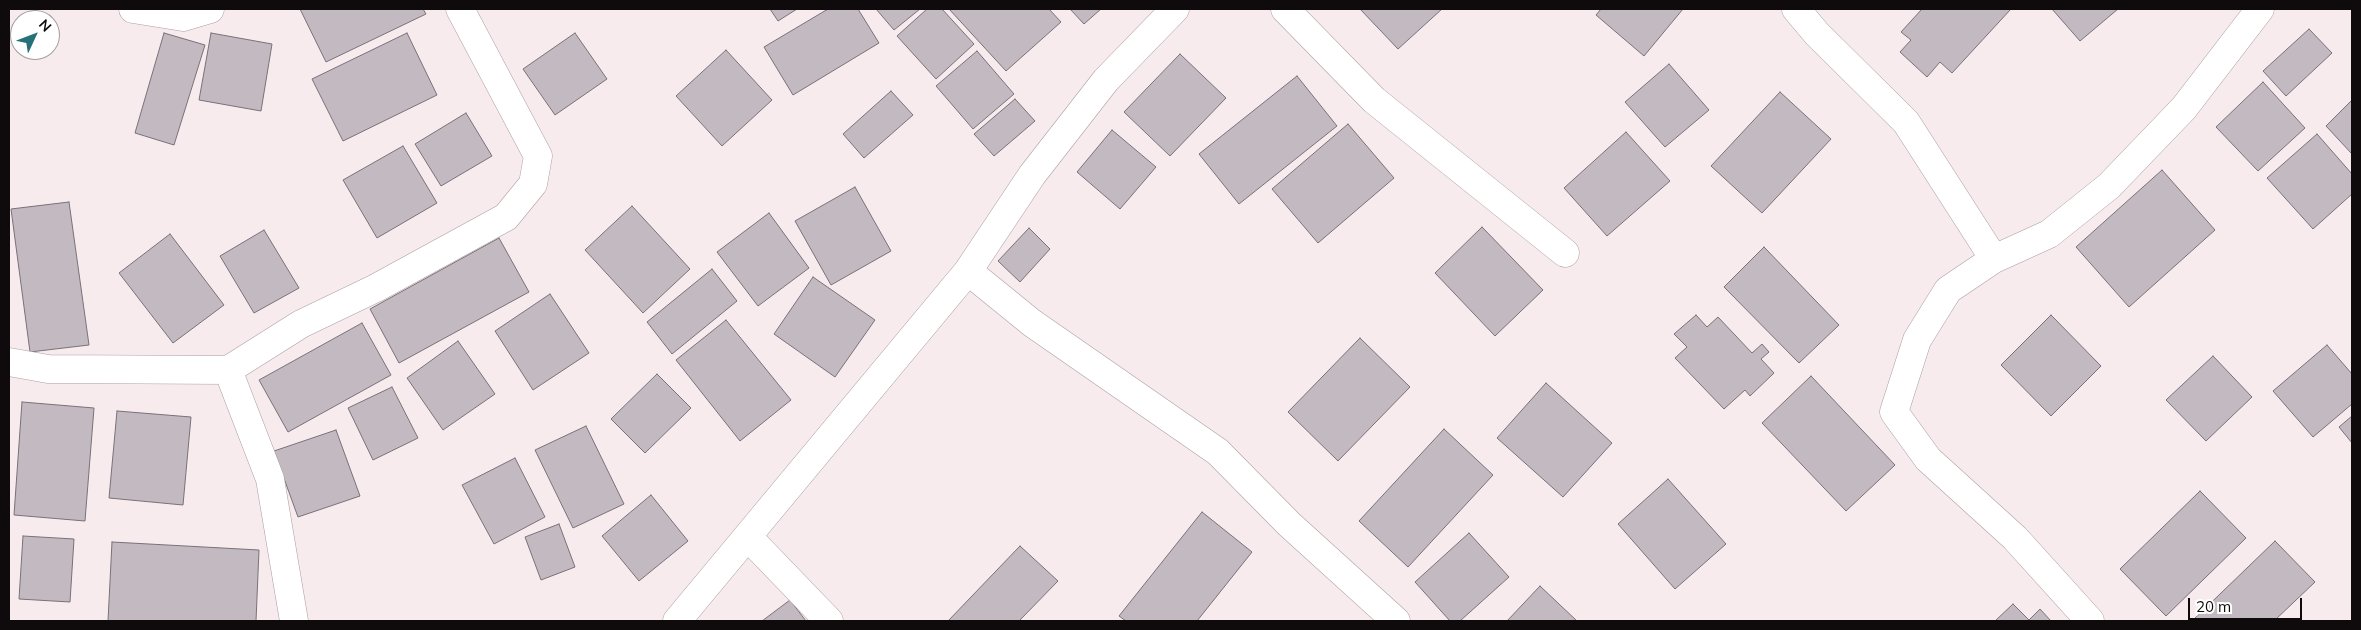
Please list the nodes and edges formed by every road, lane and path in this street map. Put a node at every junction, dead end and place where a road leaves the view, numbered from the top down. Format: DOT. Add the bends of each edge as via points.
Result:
graph roads {
  1 [pos="133,9"];
  2 [pos="210,9"];
  3 [pos="460,9"];
  4 [pos="1175,9"];
  5 [pos="1285,9"];
  6 [pos="1796,9"];
  7 [pos="2260,9"];
  8 [pos="1565,253"];
  9 [pos="1994,259"];
  10 [pos="968,271"];
  11 [pos="9,362"];
  12 [pos="228,370"];
  13 [pos="748,537"];
  14 [pos="294,621"];
  15 [pos="677,621"];
  16 [pos="829,621"];
  17 [pos="1396,621"];
  18 [pos="2090,621"];
  1 -- 2 [label="street" via="183,17"];
  3 -- 12 [label="street" via="538,156 533,184 506,217 376,288 301,324"];
  4 -- 10 [label="street" via="1101,87 1032,175"];
  5 -- 8 [label="street" via="1374,100"];
  6 -- 9 [label="street" via="1906,122"];
  7 -- 9 [label="street" via="2184,108 2109,186 2049,234"];
  9 -- 18 [label="street" via="1948,290 1917,340 1894,412 1928,459 2015,538"];
  10 -- 13 [label="street"];
  10 -- 17 [label="street" via="1032,323 1218,452 1289,524"];
  11 -- 12 [label="street" via="48,369"];
  12 -- 14 [label="street" via="270,479"];
  13 -- 15 [label="street"];
  13 -- 16 [label="street"];
}
